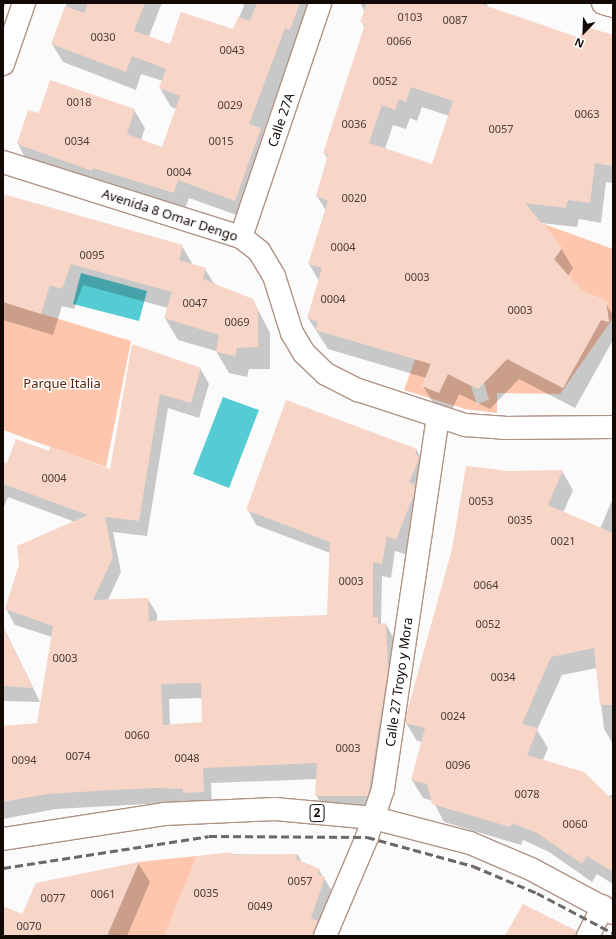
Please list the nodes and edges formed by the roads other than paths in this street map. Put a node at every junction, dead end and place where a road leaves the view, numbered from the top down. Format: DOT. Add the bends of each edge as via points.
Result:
graph roads {
  1 [pos="24,3"];
  2 [pos="320,3"];
  3 [pos="603,3"];
  4 [pos="613,6"];
  5 [pos="3,64"];
  6 [pos="3,162"];
  7 [pos="241,237"];
  8 [pos="438,418"];
  9 [pos="613,427"];
  10 [pos="374,818"];
  11 [pos="3,839"];
  12 [pos="608,910"];
  13 [pos="325,936"];
  14 [pos="588,936"];
  1 -- 5 [label="main road"];
  2 -- 7 [label="main road, Calle 27A"];
  3 -- 4 [label="main road"];
  6 -- 7 [label="main road, Avenida 8 Omar Dengo"];
  7 -- 8 [label="main road, Avenida 8 Omar Dengo" via="259,251 274,276 292,333 315,365 326,374 358,390"];
  8 -- 9 [label="main road, Avenida 8 Omar Dengo" via="465,425 504,428"];
  8 -- 10 [label="main road, Calle 27 Troyo y Mora" via="383,789"];
  10 -- 11 [label="main road, 2" via="275,809 164,814"];
  10 -- 12 [label="main road, 2" via="470,843 531,868"];
  10 -- 13 [label="main road, Calle 27 Troyo y Mora"];
  12 -- 14 [label="main road"];
}
